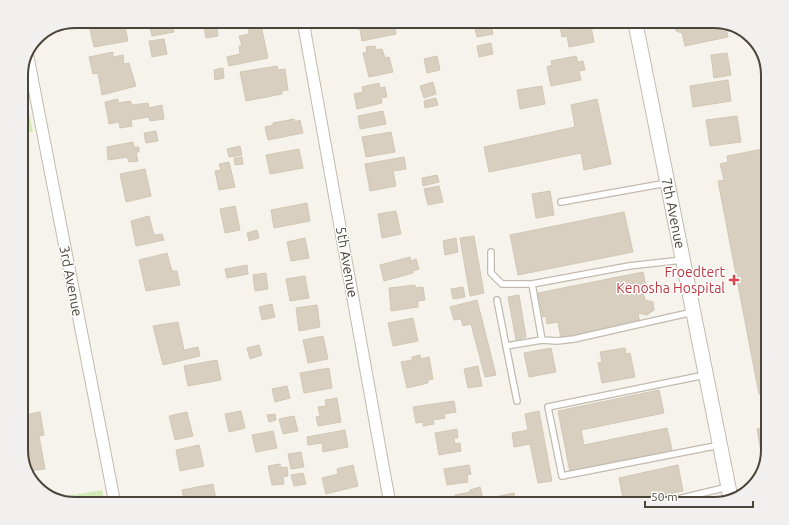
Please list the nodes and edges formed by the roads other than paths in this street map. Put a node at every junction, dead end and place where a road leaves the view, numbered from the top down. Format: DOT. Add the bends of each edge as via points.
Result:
graph roads {
  1 [pos="304,28"];
  2 [pos="636,28"];
  3 [pos="30,65"];
  4 [pos="667,183"];
  5 [pos="561,202"];
  6 [pos="490,252"];
  7 [pos="682,260"];
  8 [pos="532,284"];
  9 [pos="497,300"];
  10 [pos="693,312"];
  11 [pos="542,340"];
  12 [pos="506,346"];
  13 [pos="706,375"];
  14 [pos="517,401"];
  15 [pos="720,445"];
  16 [pos="729,493"];
  17 [pos="113,497"];
  18 [pos="389,497"];
  19 [pos="703,497"];
  1 -- 18 [label="street, 5th Avenue"];
  2 -- 4 [label="street, 7th Avenue"];
  3 -- 17 [label="street, 3rd Avenue"];
  4 -- 5 [label="lane"];
  4 -- 7 [label="street, 7th Avenue"];
  6 -- 8 [label="lane" via="490,273 502,284"];
  7 -- 8 [label="lane" via="629,266"];
  7 -- 10 [label="street, 7th Avenue"];
  8 -- 11 [label="lane"];
  9 -- 12 [label="lane"];
  10 -- 11 [label="lane" via="574,339"];
  10 -- 13 [label="street, 7th Avenue"];
  11 -- 12 [label="lane"];
  12 -- 14 [label="lane"];
  13 -- 15 [label="street, 7th Avenue"];
  13 -- 15 [label="lane" via="548,407 562,476"];
  15 -- 16 [label="street, 7th Avenue"];
  16 -- 19 [label="lane"];
}
